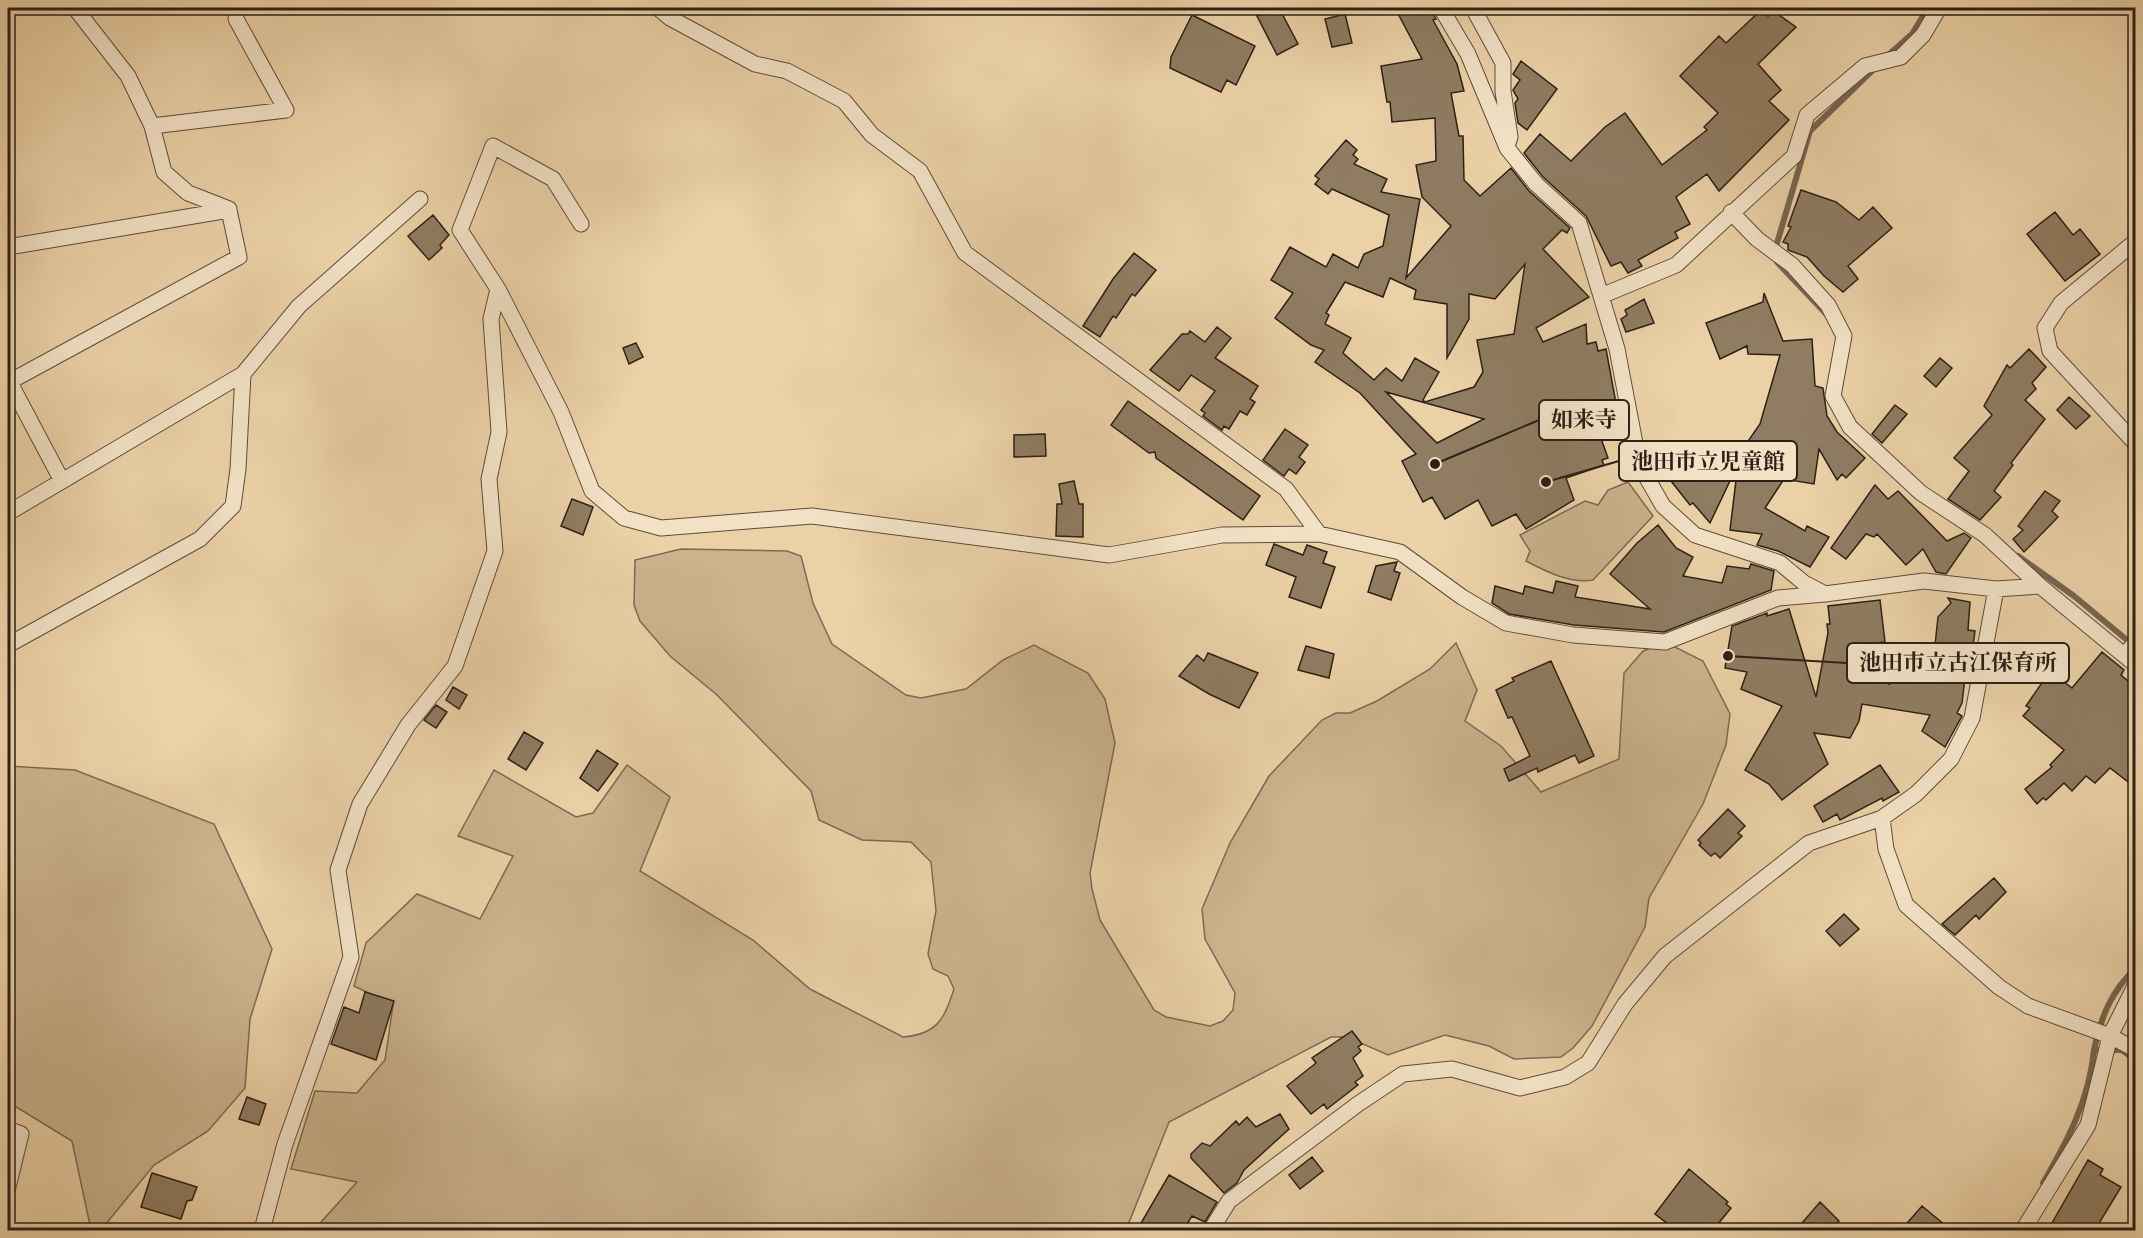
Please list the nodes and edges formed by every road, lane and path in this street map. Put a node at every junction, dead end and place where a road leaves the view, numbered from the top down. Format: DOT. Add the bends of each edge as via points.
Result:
graph roads {
  1 [pos="75,8"];
  2 [pos="658,8"];
  3 [pos="1441,8"];
  4 [pos="1473,8"];
  5 [pos="1939,8"];
  6 [pos="236,19"];
  7 [pos="152,126"];
  8 [pos="1507,148"];
  9 [pos="420,199"];
  10 [pos="229,210"];
  11 [pos="1731,212"];
  12 [pos="581,224"];
  13 [pos="2136,241"];
  14 [pos="8,247"];
  15 [pos="498,289"];
  16 [pos="1600,296"];
  17 [pos="243,374"];
  18 [pos="8,380"];
  19 [pos="2136,444"];
  20 [pos="62,481"];
  21 [pos="8,513"];
  22 [pos="1319,534"];
  23 [pos="2040,586"];
  24 [pos="1996,589"];
  25 [pos="1825,594"];
  26 [pos="2136,642"];
  27 [pos="8,645"];
  28 [pos="2130,660"];
  29 [pos="1882,818"];
  30 [pos="2136,984"];
  31 [pos="2110,1036"];
  32 [pos="2136,1050"];
  33 [pos="8,1129"];
  34 [pos="8,1187"];
  35 [pos="262,1230"];
  36 [pos="1212,1230"];
  37 [pos="2023,1230"];
  1 -- 7 [label="street" via="128,76"];
  2 -- 22 [label="street" via="755,64 787,71 844,101 872,135 920,171 965,253 1286,489"];
  3 -- 8 [label="street" via="1468,54"];
  4 -- 8 [label="street" via="1503,63 1510,137"];
  5 -- 11 [label="street" via="1923,35 1901,57 1865,66 1807,115 1794,156"];
  6 -- 7 [label="street" via="286,110"];
  7 -- 10 [label="street" via="164,172 188,193"];
  8 -- 16 [label="street" via="1536,184 1579,223"];
  9 -- 17 [label="street" via="299,306"];
  10 -- 14 [label="street"];
  10 -- 18 [label="street" via="239,257"];
  11 -- 16 [label="street" via="1676,266"];
  11 -- 23 [label="street" via="1757,239 1792,265 1828,305 1844,336 1833,396 1850,427 1921,493 1985,535"];
  12 -- 15 [label="street" via="553,179 493,146 460,230"];
  13 -- 19 [label="street" via="2061,303 2045,327 2050,351"];
  15 -- 22 [label="street" via="561,412 592,491 624,518 661,528 812,516 1109,555 1222,535"];
  15 -- 35 [label="street" via="491,319 499,432 489,479 495,551 455,666 408,725 360,804 338,870 351,957 285,1144"];
  16 -- 25 [label="street" via="1617,349 1640,464 1663,506 1695,535 1780,563"];
  17 -- 20 [label="street"];
  17 -- 27 [label="street" via="233,506 200,539"];
  18 -- 20 [label="street"];
  20 -- 21 [label="street"];
  22 -- 25 [label="street" via="1400,552 1506,623 1573,635 1665,642 1778,598"];
  23 -- 24 [label="street"];
  23 -- 28 [label="street"];
  24 -- 25 [label="street" via="1924,581"];
  24 -- 29 [label="street" via="1972,718 1951,759 1916,794"];
  26 -- 28 [label="street"];
  29 -- 31 [label="street" via="1886,849 1906,905 1999,987 2028,1006"];
  29 -- 36 [label="street" via="1809,843 1665,956 1625,1004 1588,1064 1565,1077 1520,1088 1452,1069 1403,1074 1229,1201"];
  30 -- 31 [label="street"];
  31 -- 32 [label="street"];
  31 -- 37 [label="street" via="2088,1125"];
  33 -- 34 [label="street" via="21,1134"];
}
